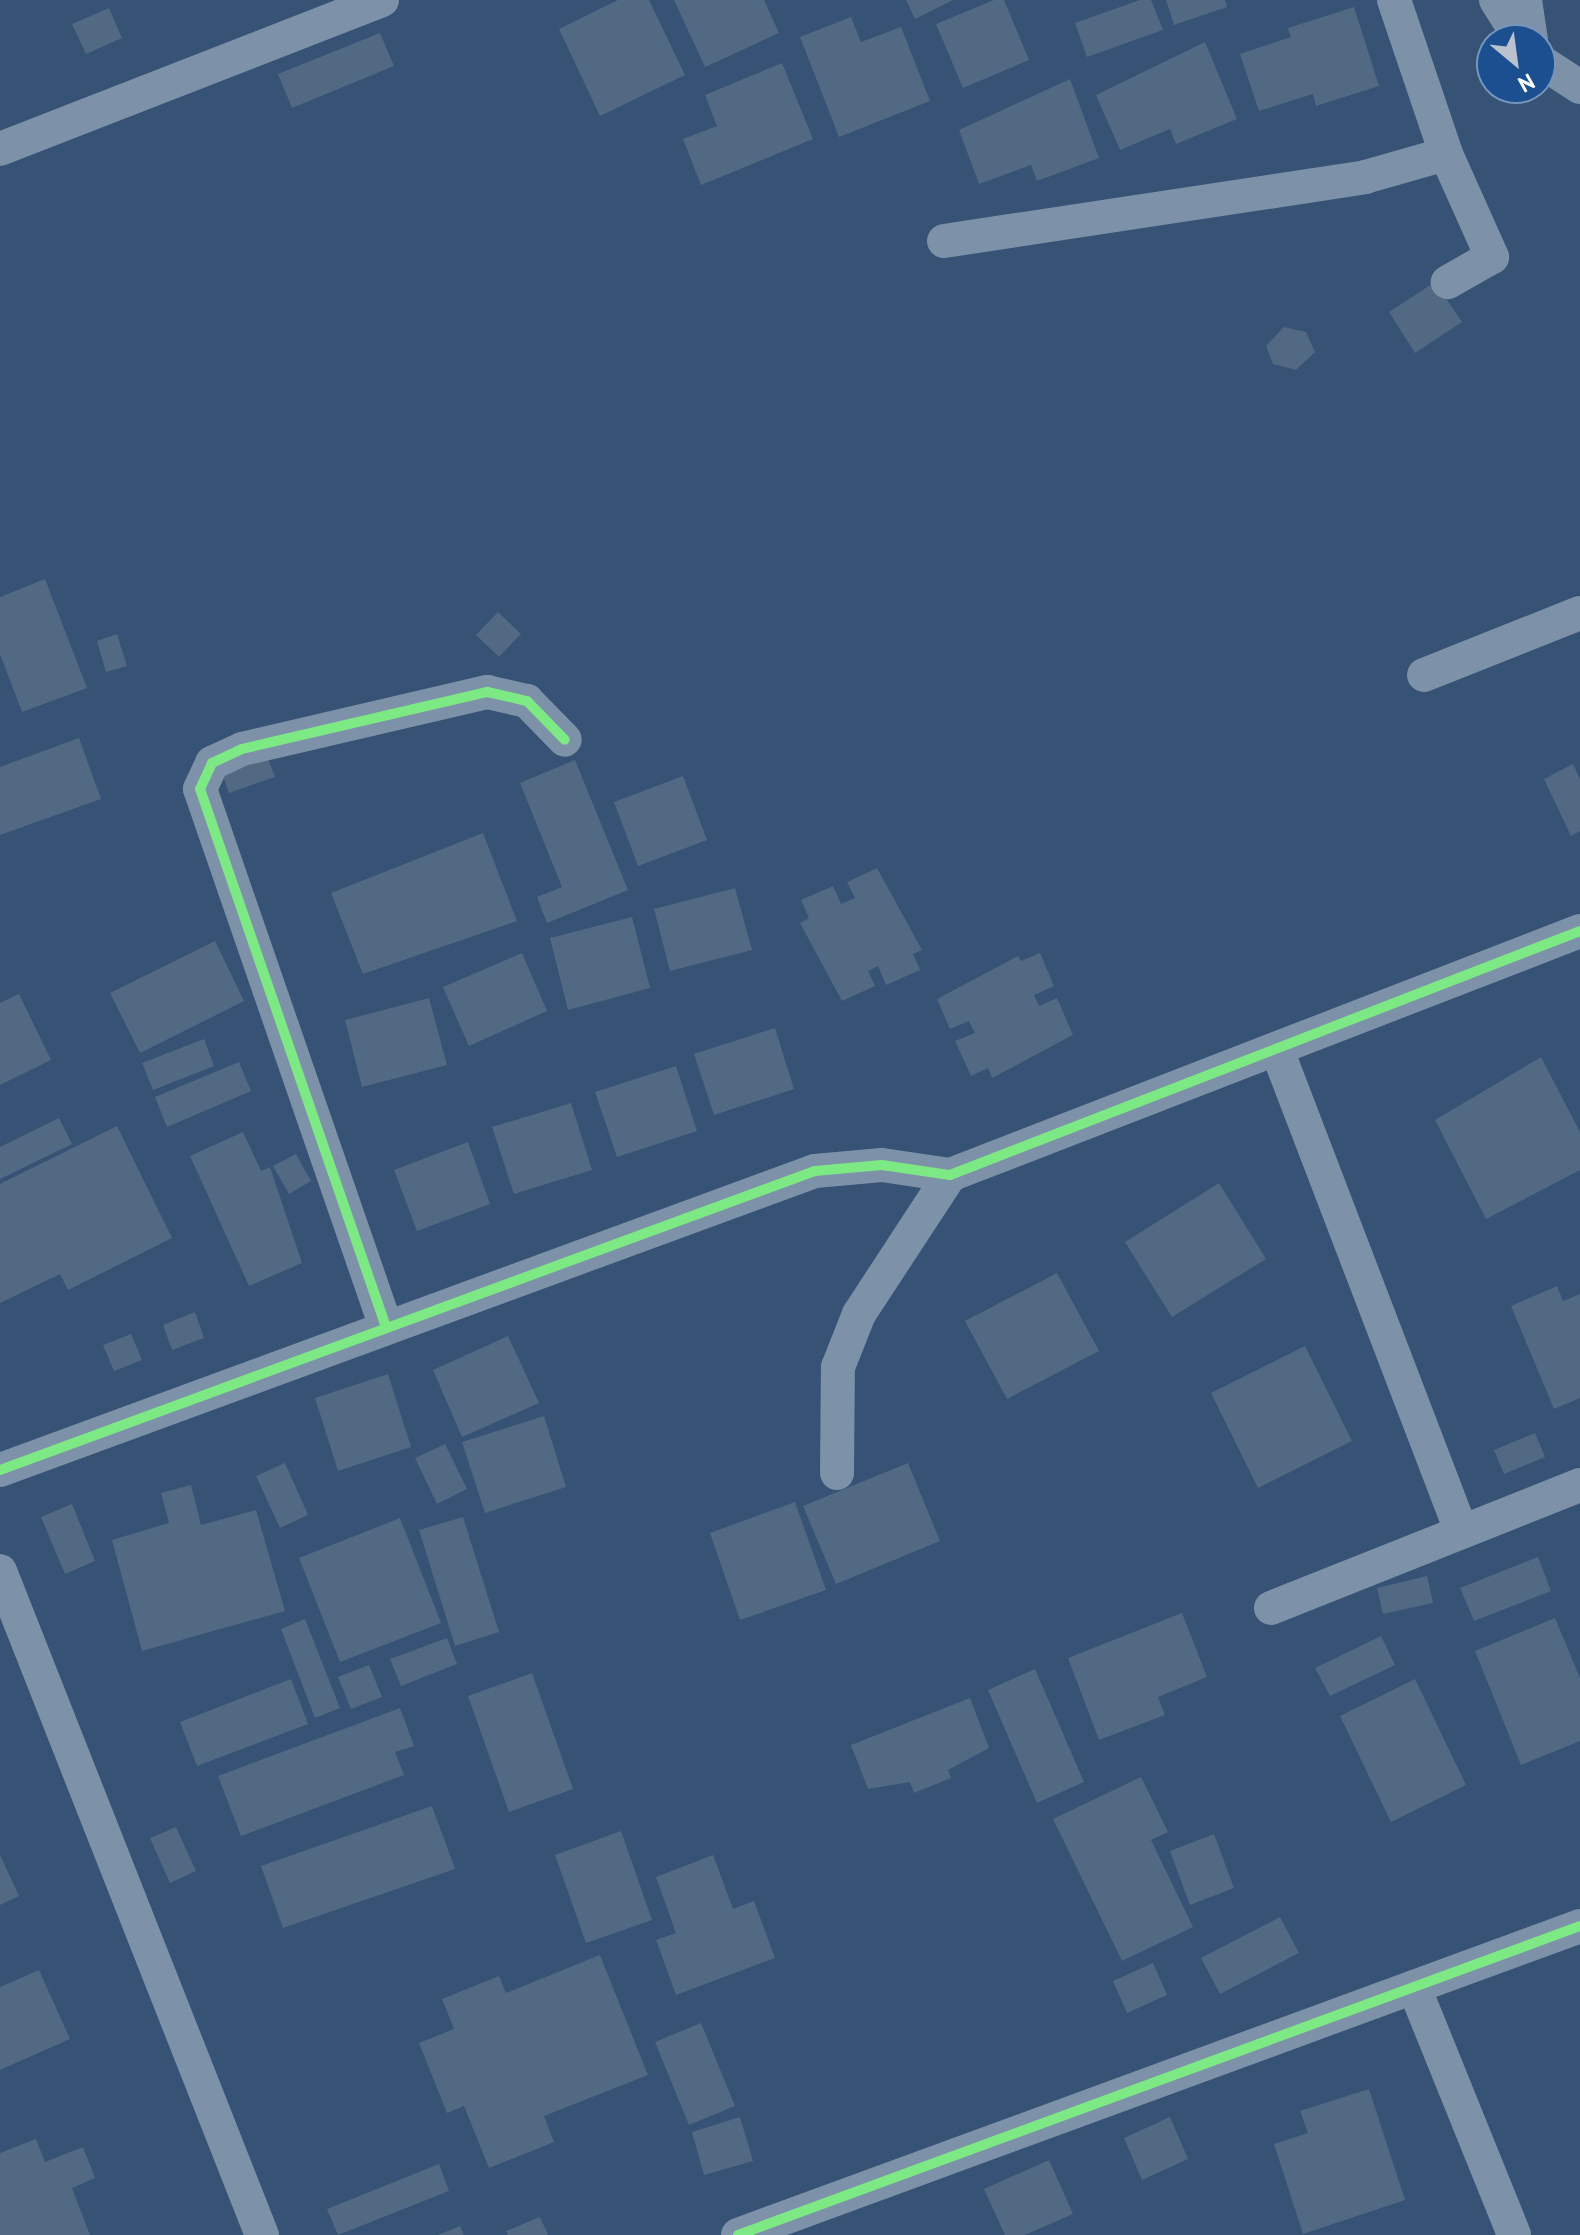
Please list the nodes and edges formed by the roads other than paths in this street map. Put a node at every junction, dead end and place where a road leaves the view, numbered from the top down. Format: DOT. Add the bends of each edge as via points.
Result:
graph roads {
  1 [pos="382,0"];
  2 [pos="1394,0"];
  3 [pos="1496,0"];
  4 [pos="1525,0"];
  5 [pos="1511,24"];
  6 [pos="1529,24"];
  7 [pos="1556,71"];
  8 [pos="1580,87"];
  9 [pos="0,149"];
  10 [pos="1446,154"];
  11 [pos="944,241"];
  12 [pos="1448,282"];
  13 [pos="1580,613"];
  14 [pos="1424,675"];
  15 [pos="565,740"];
  16 [pos="1580,931"];
  17 [pos="1277,1050"];
  18 [pos="950,1175"];
  19 [pos="386,1327"];
  20 [pos="0,1470"];
  21 [pos="837,1473"];
  22 [pos="1580,1485"];
  23 [pos="1460,1528"];
  24 [pos="0,1571"];
  25 [pos="1271,1608"];
  26 [pos="1580,1926"];
  27 [pos="1414,1987"];
  28 [pos="262,2235"];
  29 [pos="739,2235"];
  30 [pos="1514,2235"];
  1 -- 9 [label="street"];
  2 -- 10 [label="street"];
  3 -- 5 [label="street"];
  4 -- 6 [label="street"];
  7 -- 8 [label="street"];
  10 -- 11 [label="street" via="1350,180"];
  10 -- 12 [label="street" via="1492,257"];
  13 -- 14 [label="street"];
  15 -- 19 [label="street" via="527,701 487,692 242,749 212,763 200,789"];
  16 -- 17 [label="street"];
  17 -- 18 [label="street"];
  17 -- 23 [label="street"];
  18 -- 19 [label="street" via="882,1165 815,1171"];
  18 -- 21 [label="street" via="859,1314 838,1367"];
  19 -- 20 [label="street"];
  22 -- 23 [label="street"];
  23 -- 25 [label="street"];
  24 -- 28 [label="street"];
  26 -- 27 [label="street"];
  27 -- 29 [label="street"];
  27 -- 30 [label="street"];
}
